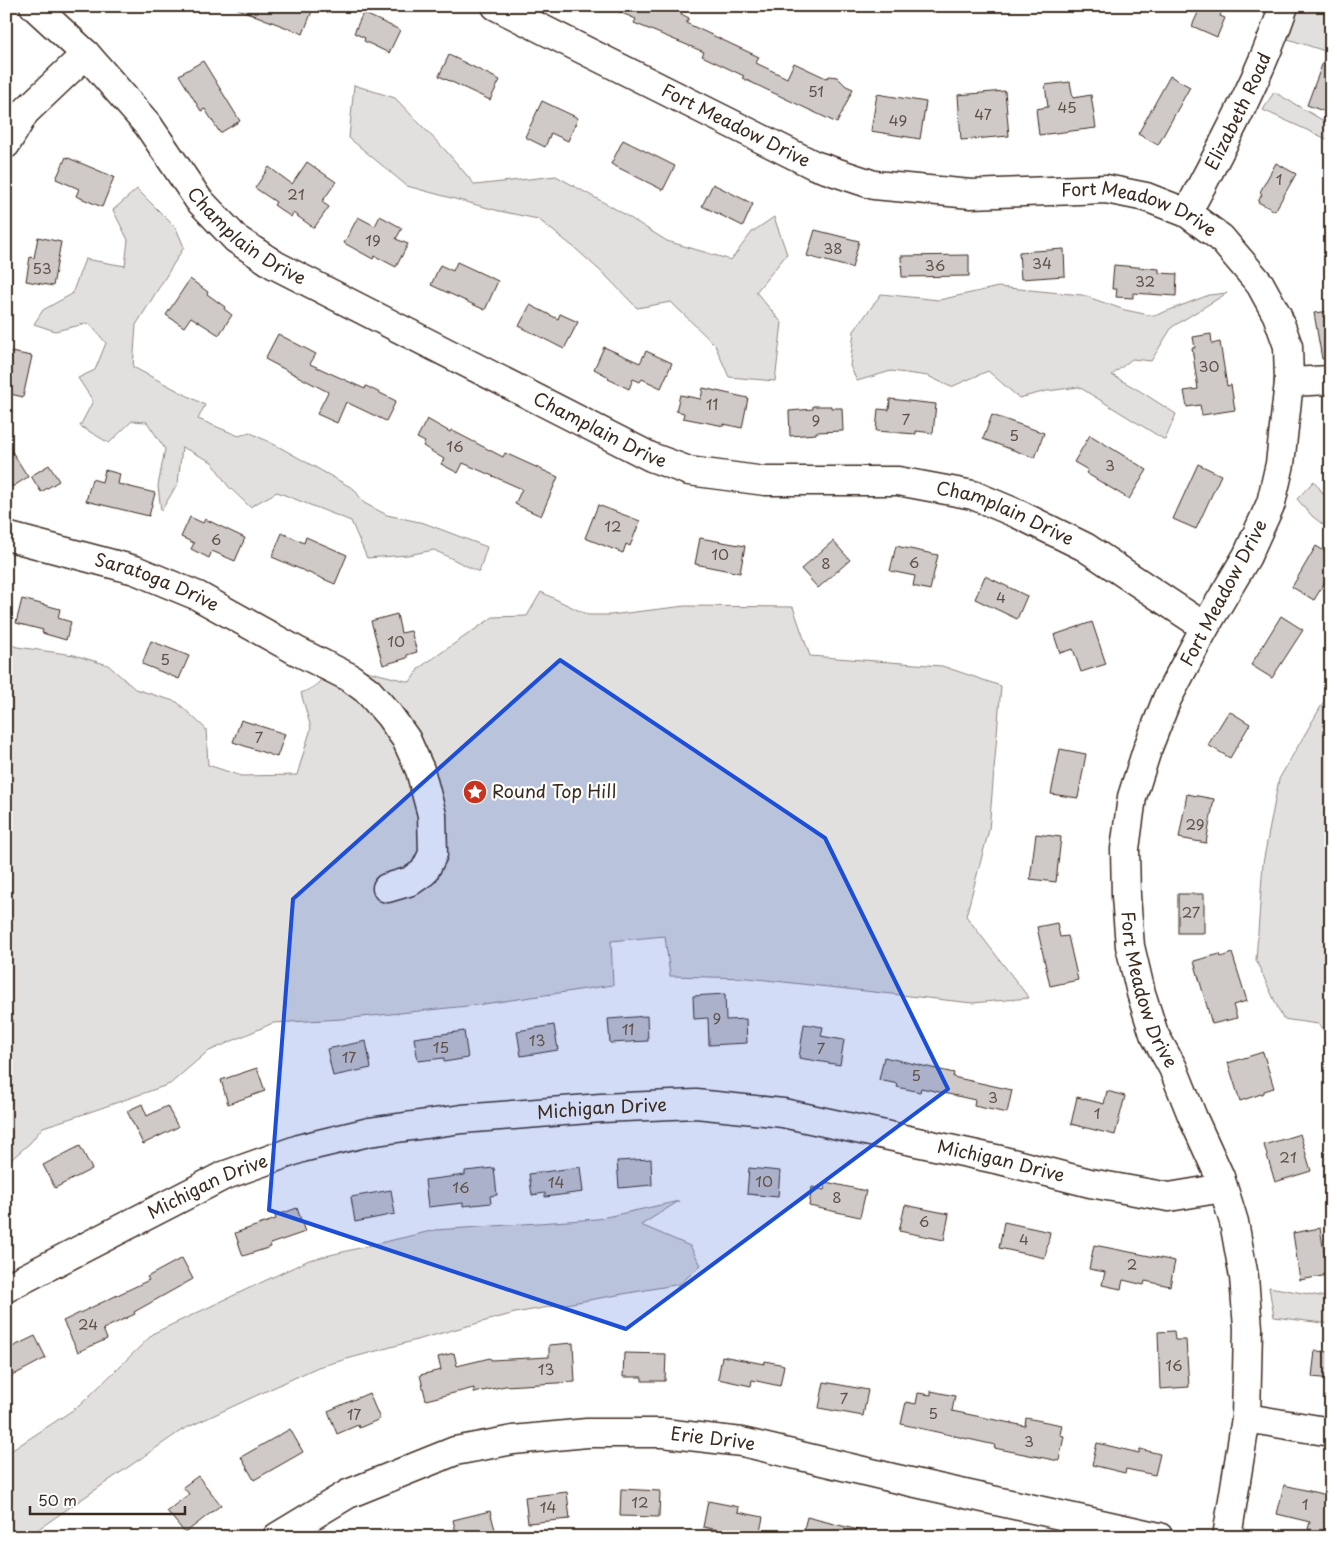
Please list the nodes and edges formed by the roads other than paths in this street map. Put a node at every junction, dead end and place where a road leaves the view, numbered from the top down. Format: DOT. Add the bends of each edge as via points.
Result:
graph roads {
  1 [pos="34,6"];
  2 [pos="496,6"];
  3 [pos="1284,6"];
  4 [pos="86,54"];
  5 [pos="6,144"];
  6 [pos="1187,213"];
  7 [pos="1331,380"];
  8 [pos="1289,382"];
  9 [pos="6,536"];
  10 [pos="1205,627"];
  11 [pos="387,888"];
  12 [pos="1223,1188"];
  13 [pos="6,1288"];
  14 [pos="1246,1418"];
  15 [pos="1331,1432"];
  16 [pos="277,1537"];
  17 [pos="1159,1537"];
  18 [pos="1228,1537"];
  1 -- 4 [label="street, Champlain Drive"];
  2 -- 6 [label="street, Fort Meadow Drive" via="814,165 874,185 971,194 1106,189 1146,197"];
  3 -- 6 [label="street, Elizabeth Road" via="1270,48"];
  4 -- 5 [label="street" via="25,112"];
  4 -- 10 [label="street, Champlain Drive" via="148,125 198,199 236,239 275,265 544,404 651,458 689,471 765,481 898,481 973,495 1085,547"];
  6 -- 8 [label="street, Fort Meadow Drive" via="1221,238 1260,284 1277,315 1288,346"];
  7 -- 8 [label="street"];
  8 -- 10 [label="street, Fort Meadow Drive" via="1280,464 1271,503 1247,556"];
  9 -- 11 [label="street, Saratoga Drive" via="135,570 198,596 349,676 368,690 406,739 420,770 432,815 433,854 424,872 411,881"];
  10 -- 12 [label="street, Fort Meadow Drive" via="1167,699 1132,797 1125,849 1126,896 1130,946 1154,1034 1173,1068"];
  12 -- 13 [label="street, Michigan Drive" via="1169,1197 1090,1183 1000,1160 783,1114 696,1104 462,1118 369,1132 302,1148 223,1176"];
  12 -- 14 [label="street, Fort Meadow Drive" via="1234,1222 1244,1277 1248,1328"];
  14 -- 15 [label="street"];
  14 -- 18 [label="street, Fort Meadow Drive"];
  16 -- 17 [label="street, Erie Drive" via="348,1494 455,1451 513,1440 587,1432 664,1433 742,1442"];
}
